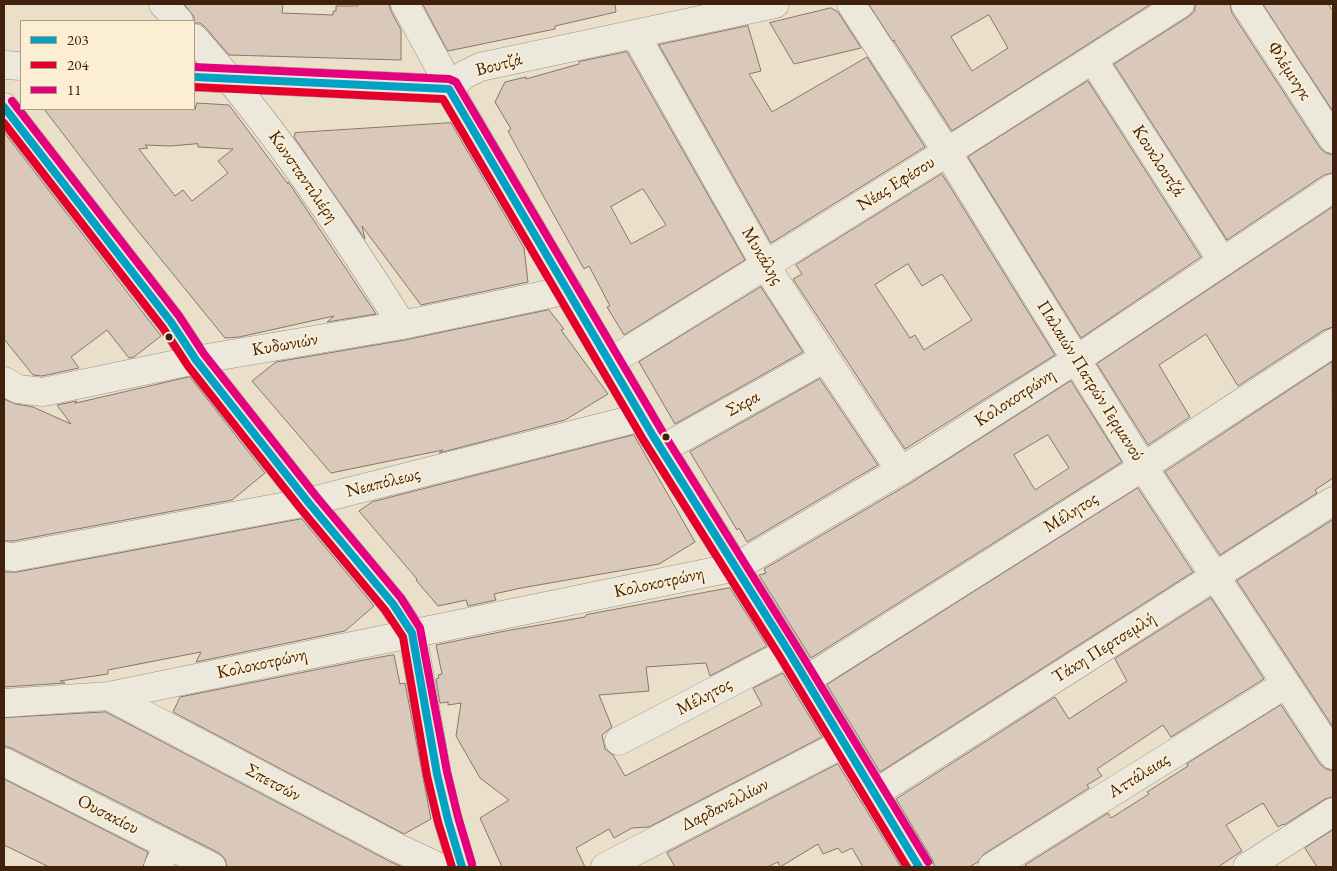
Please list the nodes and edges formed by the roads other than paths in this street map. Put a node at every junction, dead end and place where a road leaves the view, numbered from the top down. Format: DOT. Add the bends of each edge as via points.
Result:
graph roads {
  1 [pos="163,4"];
  2 [pos="405,4"];
  3 [pos="775,4"];
  4 [pos="851,4"];
  5 [pos="1180,4"];
  6 [pos="1245,4"];
  7 [pos="736,8"];
  8 [pos="178,20"];
  9 [pos="635,34"];
  10 [pos="195,39"];
  11 [pos="1093,60"];
  12 [pos="4,65"];
  13 [pos="20,66"];
  14 [pos="195,77"];
  15 [pos="231,79"];
  16 [pos="450,89"];
  17 [pos="4,107"];
  18 [pos="1333,139"];
  19 [pos="947,152"];
  20 [pos="1333,188"];
  21 [pos="1223,262"];
  22 [pos="766,266"];
  23 [pos="568,290"];
  24 [pos="402,325"];
  25 [pos="1333,343"];
  26 [pos="825,358"];
  27 [pos="1077,359"];
  28 [pos="196,360"];
  29 [pos="610,362"];
  30 [pos="4,381"];
  31 [pos="642,417"];
  32 [pos="662,449"];
  33 [pos="1143,467"];
  34 [pos="901,470"];
  35 [pos="1333,501"];
  36 [pos="308,502"];
  37 [pos="4,556"];
  38 [pos="736,567"];
  39 [pos="1216,577"];
  40 [pos="412,633"];
  41 [pos="789,652"];
  42 [pos="806,680"];
  43 [pos="1286,684"];
  44 [pos="109,696"];
  45 [pos="4,703"];
  46 [pos="619,741"];
  47 [pos="844,744"];
  48 [pos="1333,755"];
  49 [pos="4,762"];
  50 [pos="874,794"];
  51 [pos="1333,812"];
  52 [pos="163,856"];
  53 [pos="212,867"];
  54 [pos="439,867"];
  55 [pos="462,867"];
  56 [pos="605,867"];
  57 [pos="919,867"];
  58 [pos="992,867"];
  59 [pos="1247,867"];
  1 -- 8 [label="street"];
  2 -- 16 [label="street"];
  3 -- 7 [label="street, Βουτζά"];
  4 -- 19 [label="street, Παλαιών Πατρών Γερμανού"];
  5 -- 11 [label="street, Νέας Εφέσου"];
  6 -- 18 [label="street, Φλέμινγκ"];
  7 -- 9 [label="street, Βουτζά"];
  9 -- 16 [label="street, Βουτζά" via="480,67 464,75"];
  9 -- 22 [label="street, Μυκάλης"];
  10 -- 15 [label="street, Κωνσταντιλιέρη"];
  11 -- 19 [label="street, Νέας Εφέσου"];
  11 -- 21 [label="street, Κουκλουτζά"];
  12 -- 13 [label="street"];
  14 -- 15 [label="street"];
  15 -- 16 [label="street"];
  15 -- 24 [label="street, Κωνσταντιλιέρη" via="277,138"];
  16 -- 23 [label="street"];
  17 -- 28 [label="street" via="172,322"];
  19 -- 22 [label="street, Νέας Εφέσου"];
  19 -- 27 [label="street, Παλαιών Πατρών Γερμανού"];
  20 -- 21 [label="street, Κολοκοτρώνη"];
  21 -- 27 [label="street, Κολοκοτρώνη"];
  22 -- 26 [label="street, Μυκάλης"];
  22 -- 29 [label="street, Νέας Εφέσου"];
  23 -- 24 [label="street, Κυδωνιών"];
  23 -- 29 [label="street"];
  24 -- 28 [label="street, Κυδωνιών"];
  25 -- 33 [label="street, Μέλητος"];
  26 -- 32 [label="street, Σκρα"];
  26 -- 34 [label="street, Μυκάλης"];
  27 -- 33 [label="street, Παλαιών Πατρών Γερμανού"];
  27 -- 34 [label="street, Κολοκοτρώνη"];
  28 -- 30 [label="street, Κυδωνιών" via="43,392 18,389"];
  28 -- 36 [label="street"];
  29 -- 31 [label="street"];
  31 -- 32 [label="street"];
  31 -- 36 [label="street, Νεαπόλεως"];
  32 -- 38 [label="street"];
  33 -- 39 [label="street, Παλαιών Πατρών Γερμανού"];
  33 -- 42 [label="street, Μέλητος"];
  34 -- 38 [label="street, Κολοκοτρώνη"];
  35 -- 39 [label="street, Τάκη Περτσεμλή"];
  36 -- 37 [label="street, Νεαπόλεως" via="14,557"];
  36 -- 40 [label="street" via="393,604"];
  38 -- 40 [label="street, Κολοκοτρώνη"];
  38 -- 41 [label="street"];
  39 -- 43 [label="street, Παλαιών Πατρών Γερμανού"];
  39 -- 50 [label="street, Τάκη Περτσεμλή"];
  40 -- 44 [label="street, Κολοκοτρώνη"];
  40 -- 55 [label="street" via="437,774"];
  41 -- 42 [label="street"];
  41 -- 46 [label="street, Μέλητος"];
  42 -- 47 [label="street"];
  43 -- 48 [label="street, Παλαιών Πατρών Γερμανού"];
  43 -- 58 [label="street, Αττάλειας"];
  44 -- 45 [label="street, Κολοκοτρώνη"];
  44 -- 54 [label="street, Σπετσών"];
  47 -- 50 [label="street"];
  47 -- 56 [label="street, Δαρδανελλίων"];
  49 -- 52 [label="street, Ουσακίου"];
  50 -- 57 [label="street"];
  51 -- 59 [label="street"];
  52 -- 53 [label="street, Ουσακίου"];
}
